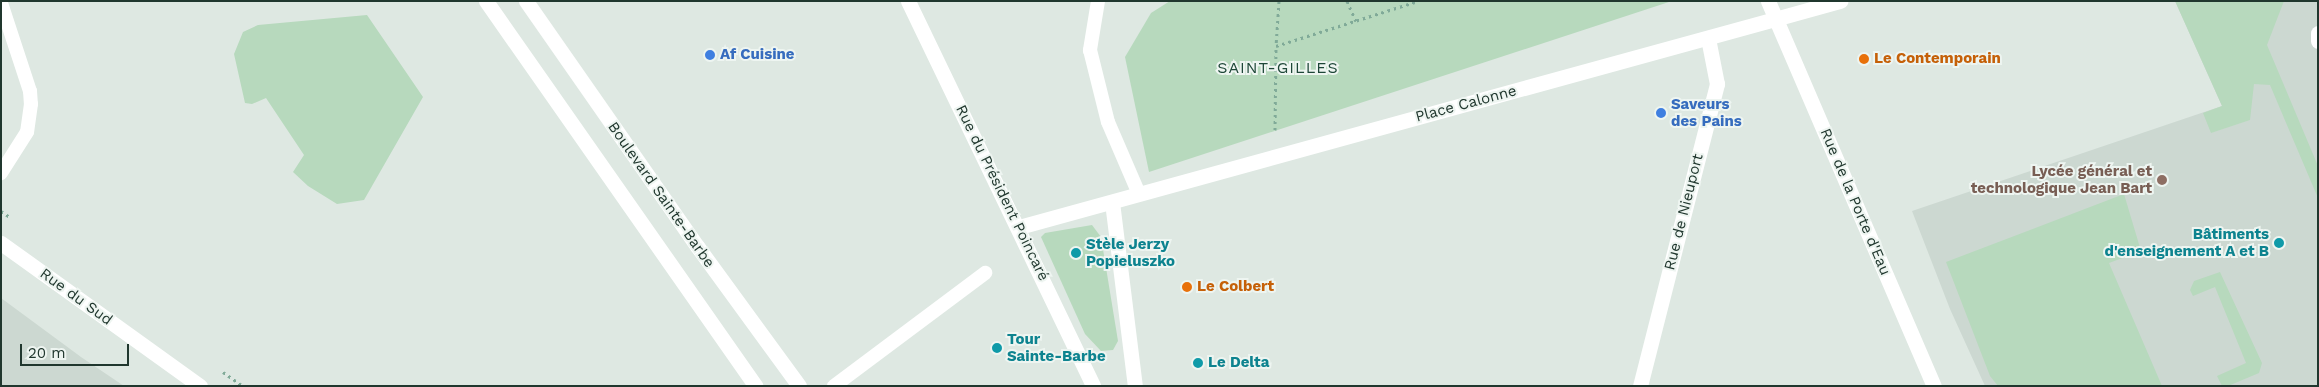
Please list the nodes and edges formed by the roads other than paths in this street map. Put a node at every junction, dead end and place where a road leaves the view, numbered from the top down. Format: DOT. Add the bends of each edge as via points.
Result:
graph roads {
  1 [pos="486,1"];
  2 [pos="526,1"];
  3 [pos="908,1"];
  4 [pos="1098,1"];
  5 [pos="1768,1"];
  6 [pos="1840,1"];
  7 [pos="1,3"];
  8 [pos="1775,19"];
  9 [pos="2318,33"];
  10 [pos="1708,38"];
  11 [pos="2318,41"];
  12 [pos="1,173"];
  13 [pos="1139,194"];
  14 [pos="1112,202"];
  15 [pos="1019,227"];
  16 [pos="1,243"];
  17 [pos="985,273"];
  18 [pos="200,386"];
  19 [pos="756,386"];
  20 [pos="799,386"];
  21 [pos="834,386"];
  22 [pos="1093,386"];
  23 [pos="1135,386"];
  24 [pos="1640,386"];
  25 [pos="1934,386"];
  1 -- 19 [label="street"];
  2 -- 20 [label="street, Boulevard Sainte-Barbe"];
  3 -- 15 [label="street, Rue du Président Poincaré"];
  4 -- 13 [label="lane" via="1090,50 1108,122"];
  5 -- 8 [label="street"];
  6 -- 8 [label="street, Place Calonne"];
  7 -- 12 [label="lane" via="30,91 31,104 24,139"];
  8 -- 10 [label="street, Place Calonne"];
  8 -- 25 [label="street, Rue de la Porte d'Eau"];
  9 -- 11 [label="street"];
  10 -- 13 [label="street, Place Calonne"];
  10 -- 24 [label="street, Rue de Nieuport" via="1717,84"];
  13 -- 14 [label="street, Place Calonne"];
  14 -- 15 [label="street, Place Calonne"];
  14 -- 23 [label="street"];
  15 -- 22 [label="street, Rue du Président Poincaré"];
  16 -- 18 [label="street, Rue du Sud"];
  17 -- 21 [label="lane"];
}
